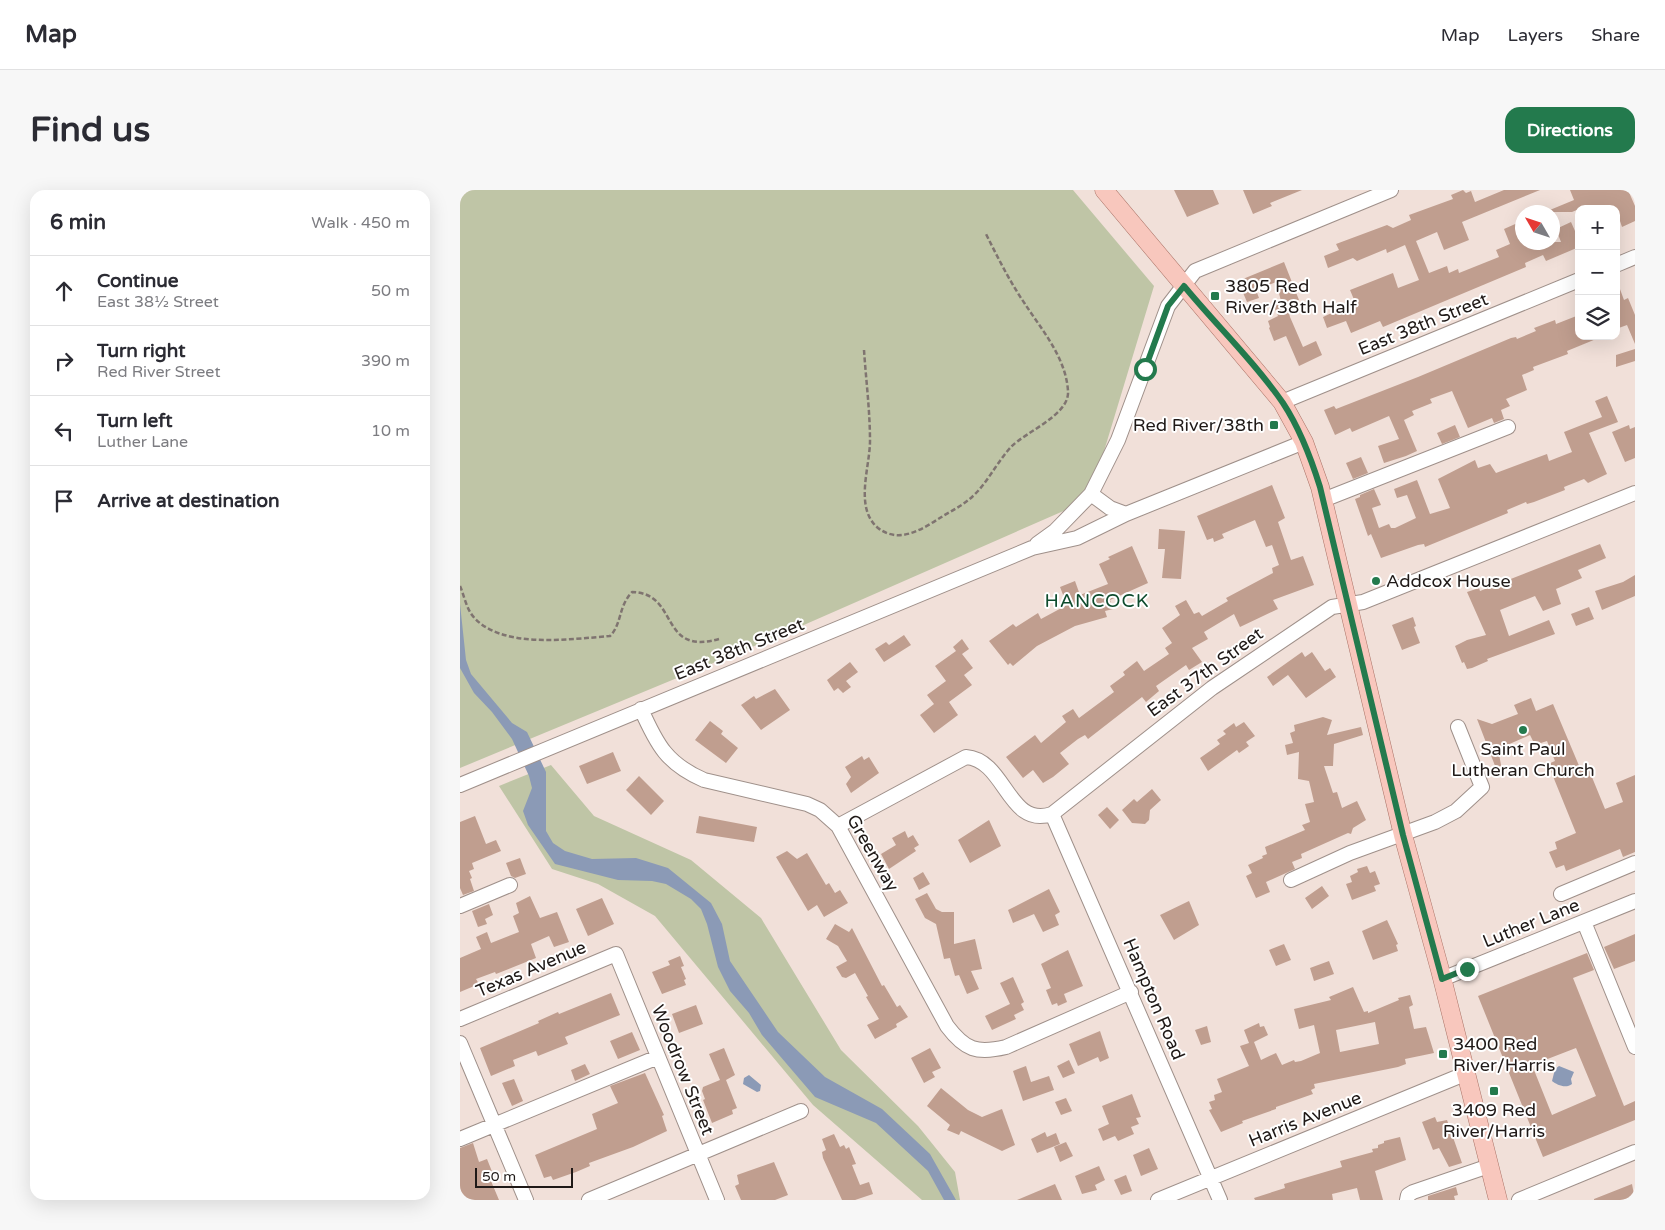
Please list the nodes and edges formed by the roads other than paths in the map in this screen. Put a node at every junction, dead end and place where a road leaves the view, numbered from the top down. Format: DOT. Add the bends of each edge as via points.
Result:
graph roads {
  1 [pos="1104,190"];
  2 [pos="1390,190"];
  3 [pos="1635,257"];
  4 [pos="1620,263"];
  5 [pos="1575,282"];
  6 [pos="1184,286"];
  7 [pos="1282,402"];
  8 [pos="1508,427"];
  9 [pos="1304,442"];
  10 [pos="1635,492"];
  11 [pos="1091,494"];
  12 [pos="1323,500"];
  13 [pos="1126,514"];
  14 [pos="1032,548"];
  15 [pos="1348,604"];
  16 [pos="641,709"];
  17 [pos="1458,727"];
  18 [pos="460,785"];
  19 [pos="1052,814"];
  20 [pos="838,826"];
  21 [pos="1403,835"];
  22 [pos="1634,867"];
  23 [pos="1291,880"];
  24 [pos="510,885"];
  25 [pos="1561,894"];
  26 [pos="1635,901"];
  27 [pos="460,906"];
  28 [pos="1584,922"];
  29 [pos="616,954"];
  30 [pos="1442,979"];
  31 [pos="1131,992"];
  32 [pos="460,1019"];
  33 [pos="460,1043"];
  34 [pos="1635,1047"];
  35 [pos="658,1057"];
  36 [pos="1466,1073"];
  37 [pos="801,1111"];
  38 [pos="494,1125"];
  39 [pos="460,1139"];
  40 [pos="1635,1152"];
  41 [pos="698,1155"];
  42 [pos="1489,1166"];
  43 [pos="1211,1178"];
  44 [pos="1536,1197"];
  45 [pos="526,1200"];
  46 [pos="589,1200"];
  47 [pos="717,1200"];
  48 [pos="1158,1200"];
  49 [pos="1220,1200"];
  50 [pos="1408,1200"];
  51 [pos="1498,1200"];
  52 [pos="1519,1200"];
  1 -- 6 [label="main road"];
  2 -- 6 [label="street, East 38th Street" via="1195,271"];
  3 -- 4 [label="street"];
  5 -- 7 [label="street, East 38th Street"];
  6 -- 7 [label="main road"];
  6 -- 11 [label="street, East 38th Street" via="1168,306 1118,440"];
  7 -- 9 [label="main road"];
  8 -- 12 [label="street"];
  9 -- 12 [label="main road"];
  9 -- 13 [label="street, East 38th Street"];
  10 -- 15 [label="street, East 37th Street" via="1363,602"];
  11 -- 13 [label="street" via="1110,508"];
  11 -- 14 [label="street, East 38th Street" via="1055,531"];
  12 -- 15 [label="main road"];
  13 -- 14 [label="street, East 38th Street" via="1077,538"];
  14 -- 16 [label="street, East 38th Street"];
  15 -- 19 [label="street, East 37th Street" via="1332,607 1212,688"];
  15 -- 21 [label="main road"];
  16 -- 18 [label="street, East 38th Street"];
  16 -- 20 [label="street, Greenway" via="664,754 688,774 808,804"];
  17 -- 21 [label="street" via="1482,787 1456,811"];
  19 -- 20 [label="street" via="1042,817 1026,813 1018,807 990,767 966,757"];
  19 -- 31 [label="street, Hampton Road"];
  20 -- 31 [label="street, Greenway" via="947,1026 956,1038 974,1050 988,1052 1006,1047"];
  21 -- 23 [label="street" via="1350,853"];
  21 -- 30 [label="main road"];
  22 -- 25 [label="street"];
  24 -- 27 [label="street"];
  26 -- 28 [label="street, Luther Lane"];
  28 -- 30 [label="street, Luther Lane"];
  28 -- 34 [label="street"];
  29 -- 32 [label="street, Texas Avenue"];
  29 -- 35 [label="street, Woodrow Street"];
  30 -- 36 [label="main road"];
  31 -- 43 [label="street, Hampton Road"];
  33 -- 38 [label="street"];
  35 -- 38 [label="street"];
  35 -- 41 [label="street, Woodrow Street"];
  36 -- 42 [label="main road"];
  36 -- 43 [label="street, Harris Avenue"];
  37 -- 41 [label="street"];
  38 -- 39 [label="street"];
  38 -- 45 [label="street"];
  40 -- 44 [label="street"];
  41 -- 46 [label="street"];
  41 -- 47 [label="street, Woodrow Street"];
  42 -- 50 [label="street" via="1412,1192"];
  42 -- 51 [label="main road"];
  43 -- 48 [label="street, Harris Avenue"];
  43 -- 49 [label="street, Hampton Road"];
  44 -- 52 [label="street"];
}
